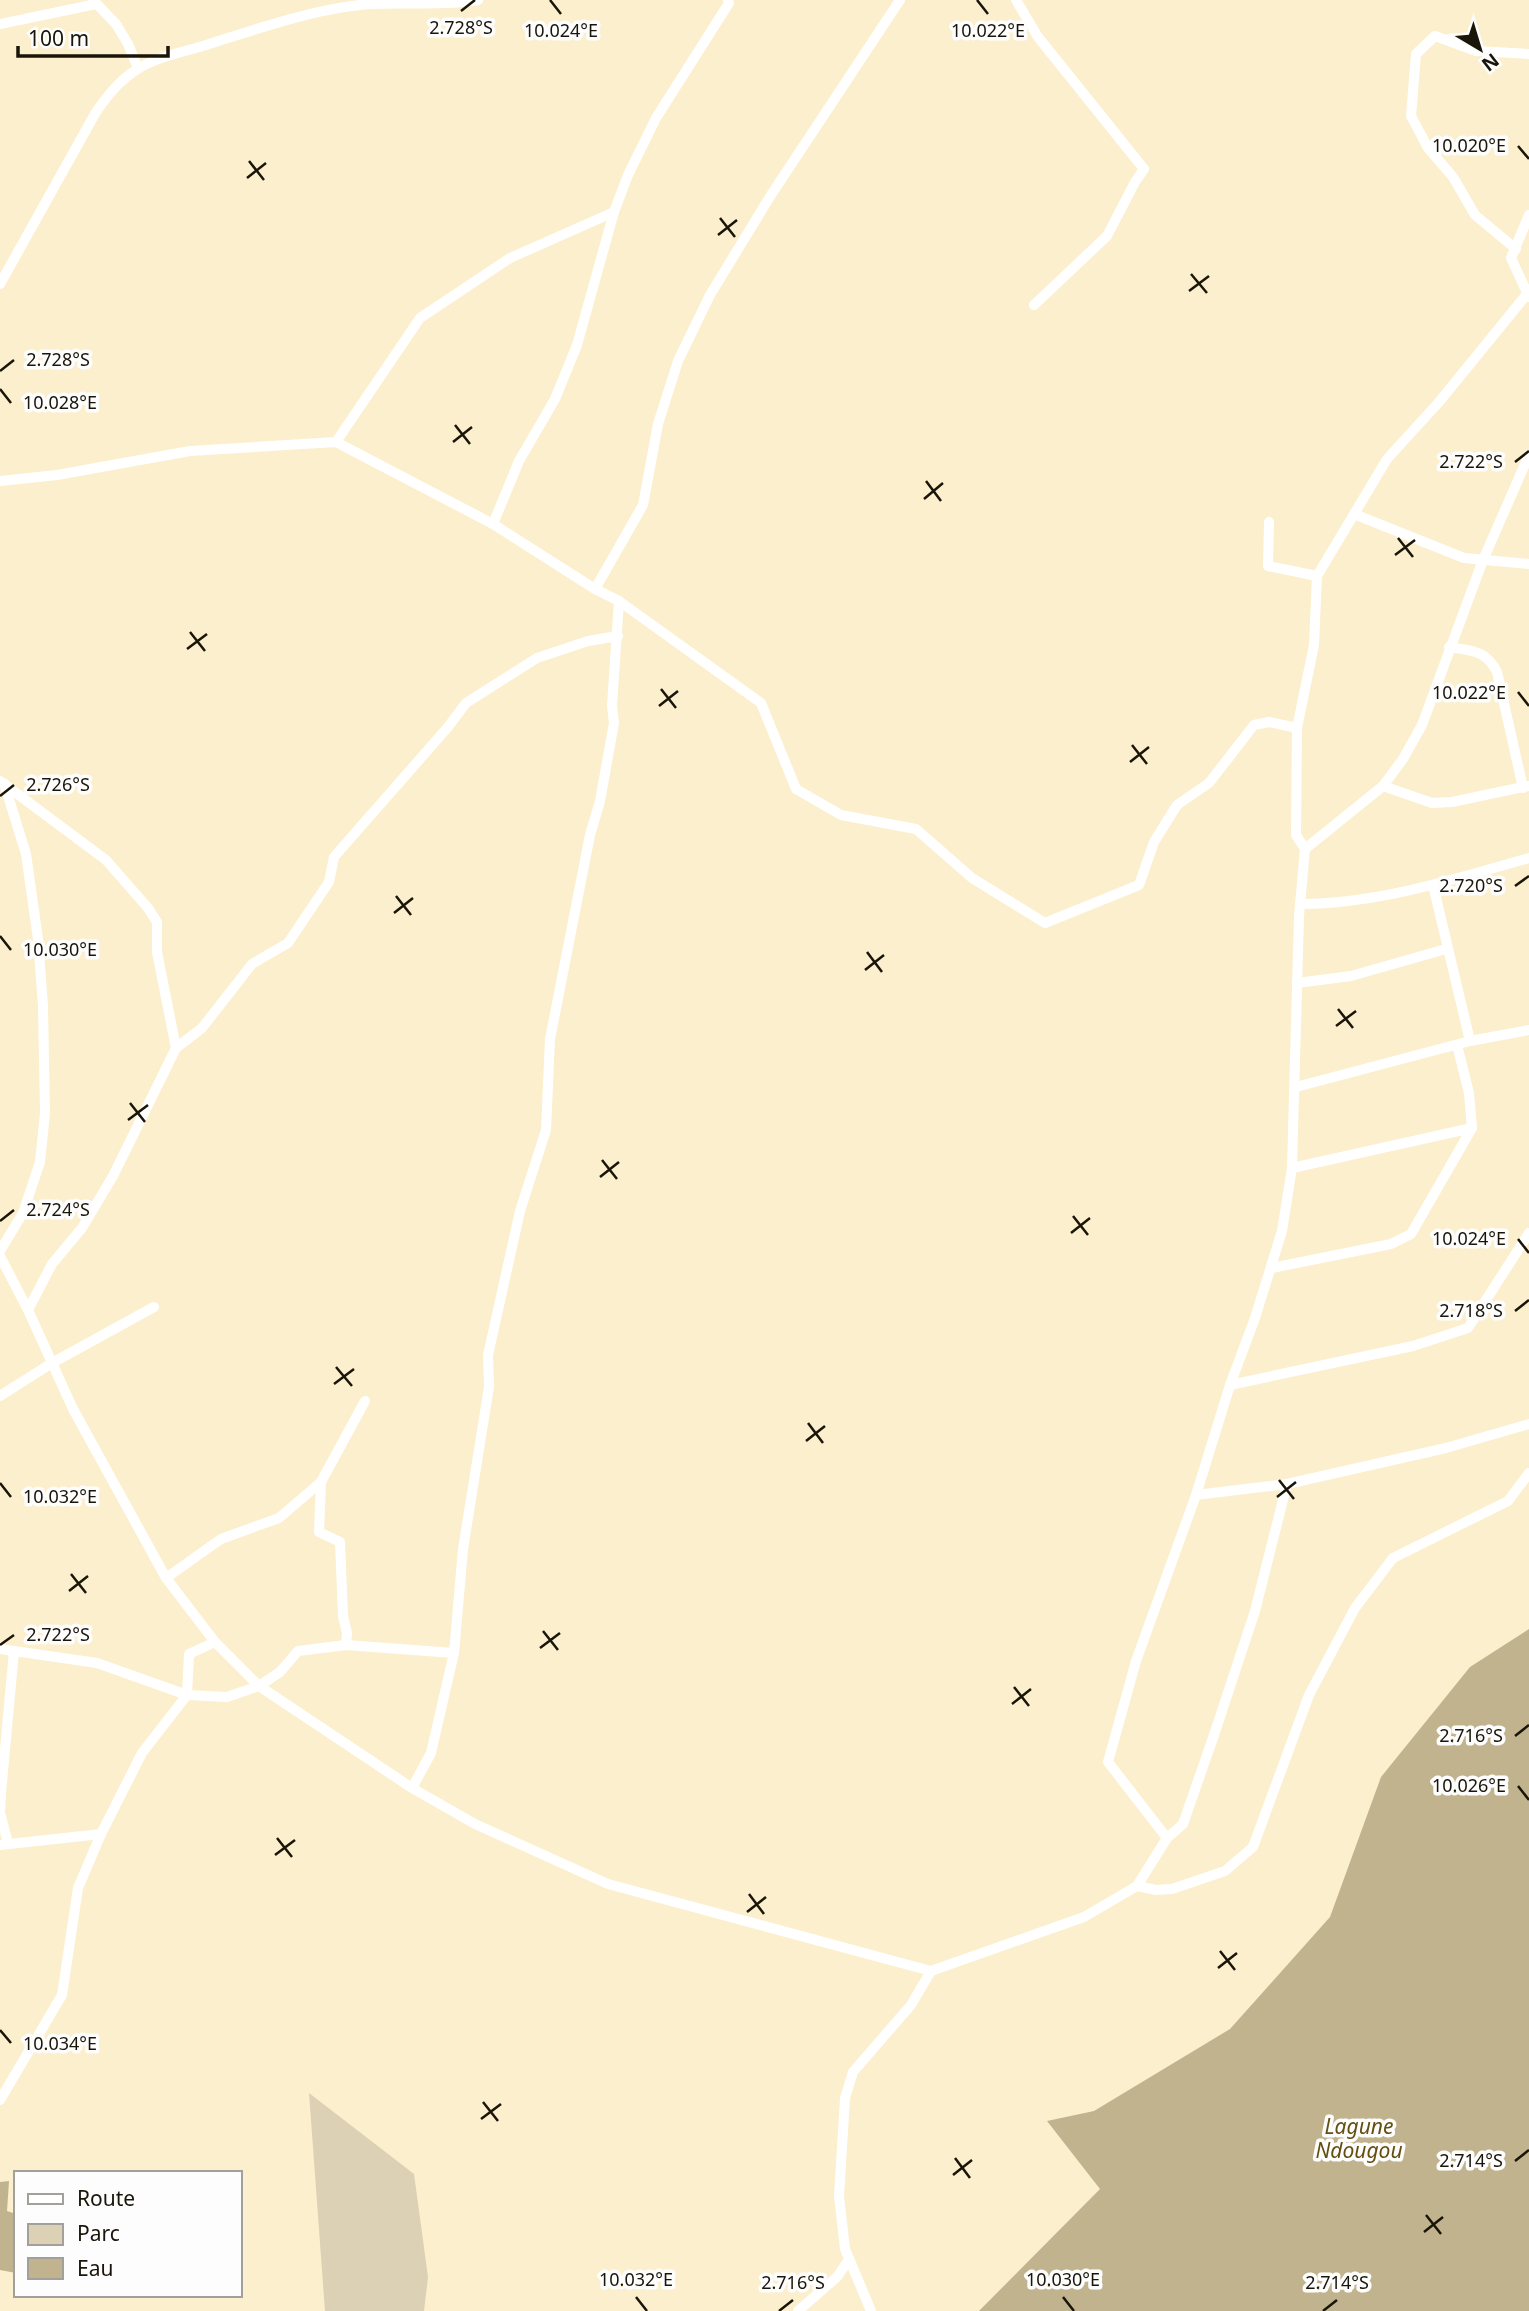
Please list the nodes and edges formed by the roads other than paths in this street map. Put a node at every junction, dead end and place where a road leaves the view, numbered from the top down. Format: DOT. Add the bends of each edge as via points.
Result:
graph roads {
  1 [pos="478,0"];
  2 [pos="729,0"];
  3 [pos="900,0"];
  4 [pos="1016,0"];
  5 [pos="94,2"];
  6 [pos="0,23"];
  7 [pos="1529,54"];
  8 [pos="138,68"];
  9 [pos="614,212"];
  10 [pos="1529,215"];
  11 [pos="1516,249"];
  12 [pos="0,284"];
  13 [pos="1528,296"];
  14 [pos="1034,305"];
  15 [pos="336,442"];
  16 [pos="1529,456"];
  17 [pos="0,481"];
  18 [pos="1354,514"];
  19 [pos="1269,522"];
  20 [pos="493,524"];
  21 [pos="1483,560"];
  22 [pos="1529,564"];
  23 [pos="1317,576"];
  24 [pos="595,589"];
  25 [pos="619,601"];
  26 [pos="618,636"];
  27 [pos="1449,647"];
  28 [pos="1297,728"];
  29 [pos="2,782"];
  30 [pos="1383,786"];
  31 [pos="1526,787"];
  32 [pos="1305,849"];
  33 [pos="1529,859"];
  34 [pos="1433,885"];
  35 [pos="1300,904"];
  36 [pos="1446,949"];
  37 [pos="1297,983"];
  38 [pos="1529,1030"];
  39 [pos="1470,1041"];
  40 [pos="1457,1045"];
  41 [pos="176,1048"];
  42 [pos="1296,1087"];
  43 [pos="1472,1128"];
  44 [pos="1292,1168"];
  45 [pos="1529,1233"];
  46 [pos="0,1254"];
  47 [pos="1272,1268"];
  48 [pos="154,1307"];
  49 [pos="28,1310"];
  50 [pos="52,1363"];
  51 [pos="1230,1385"];
  52 [pos="0,1396"];
  53 [pos="365,1401"];
  54 [pos="1528,1428"];
  55 [pos="1529,1473"];
  56 [pos="321,1482"];
  57 [pos="1287,1484"];
  58 [pos="1196,1495"];
  59 [pos="166,1578"];
  60 [pos="215,1642"];
  61 [pos="346,1645"];
  62 [pos="0,1648"];
  63 [pos="14,1651"];
  64 [pos="454,1653"];
  65 [pos="259,1686"];
  66 [pos="187,1695"];
  67 [pos="412,1788"];
  68 [pos="101,1834"];
  69 [pos="1167,1839"];
  70 [pos="4,1844"];
  71 [pos="1137,1886"];
  72 [pos="931,1970"];
  73 [pos="0,2100"];
  74 [pos="848,2261"];
  75 [pos="798,2311"];
  76 [pos="871,2311"];
  1 -- 8 [label="street" via="341,8"];
  2 -- 9 [label="street" via="656,118"];
  3 -- 24 [label="street" via="710,295 678,361 658,424 643,505"];
  4 -- 14 [label="street" via="1038,37 1144,169 1107,236"];
  5 -- 6 [label="street"];
  5 -- 8 [label="street" via="116,24"];
  7 -- 11 [label="street" via="1476,51 1436,36 1416,54 1412,76 1411,116 1427,148 1475,215"];
  8 -- 12 [label="street" via="115,86 96,112"];
  9 -- 15 [label="street" via="510,258 420,318"];
  9 -- 20 [label="street" via="577,345"];
  10 -- 11 [label="street"];
  11 -- 13 [label="street" via="1511,258"];
  13 -- 18 [label="street" via="1387,459"];
  15 -- 17 [label="street" via="190,451"];
  15 -- 20 [label="street"];
  16 -- 21 [label="street"];
  18 -- 21 [label="street" via="1464,558"];
  18 -- 23 [label="street"];
  19 -- 23 [label="street" via="1268,566"];
  20 -- 24 [label="street"];
  21 -- 22 [label="street"];
  21 -- 27 [label="street"];
  23 -- 28 [label="street" via="1314,645"];
  24 -- 25 [label="street"];
  25 -- 26 [label="street"];
  25 -- 28 [label="street" via="761,703 796,789 841,815 916,829 972,878 1045,923 1139,885 1154,842 1177,805 1209,783 1254,725 1269,722"];
  26 -- 41 [label="street" via="537,658 466,703 334,858 329,882 288,943 252,964 202,1028"];
  26 -- 64 [label="street" via="614,723 550,1039 546,1130 520,1211 488,1355 489,1387 463,1549"];
  27 -- 30 [label="street" via="1422,725"];
  27 -- 31 [label="street" via="1486,656 1492,662"];
  28 -- 32 [label="street" via="1296,835"];
  29 -- 41 [label="street" via="106,860 148,908 156,922"];
  29 -- 46 [label="street" via="26,854 38,939 44,1113 40,1162 23,1213"];
  30 -- 31 [label="street" via="1432,803"];
  30 -- 32 [label="street"];
  32 -- 35 [label="street"];
  33 -- 34 [label="street"];
  34 -- 35 [label="street" via="1332,904"];
  34 -- 36 [label="street"];
  35 -- 37 [label="street"];
  36 -- 37 [label="street" via="1351,976"];
  36 -- 39 [label="street"];
  37 -- 42 [label="street"];
  38 -- 39 [label="street"];
  39 -- 40 [label="street"];
  40 -- 42 [label="street"];
  40 -- 43 [label="street"];
  41 -- 49 [label="street" via="113,1176 82,1228 52,1264"];
  42 -- 44 [label="street"];
  43 -- 44 [label="street"];
  43 -- 47 [label="street" via="1411,1234 1391,1244"];
  44 -- 47 [label="street"];
  45 -- 51 [label="street" via="1468,1328 1413,1346"];
  46 -- 49 [label="street"];
  47 -- 51 [label="street"];
  48 -- 50 [label="street"];
  49 -- 50 [label="street"];
  50 -- 52 [label="street"];
  50 -- 59 [label="street"];
  51 -- 58 [label="street"];
  53 -- 56 [label="street"];
  54 -- 57 [label="street"];
  55 -- 71 [label="street" via="1508,1501 1392,1558 1355,1608 1309,1695 1253,1847 1226,1871 1183,1886 1156,1890"];
  56 -- 59 [label="street" via="279,1518 221,1539"];
  56 -- 61 [label="street" via="319,1532 340,1542"];
  57 -- 58 [label="street"];
  57 -- 69 [label="street" via="1255,1611 1215,1732 1183,1824"];
  58 -- 69 [label="street" via="1136,1661 1108,1762"];
  59 -- 60 [label="street"];
  60 -- 65 [label="street"];
  60 -- 66 [label="street" via="189,1654"];
  61 -- 64 [label="street"];
  61 -- 65 [label="street" via="298,1651 280,1672"];
  62 -- 63 [label="street"];
  63 -- 66 [label="street" via="97,1663"];
  63 -- 70 [label="street" via="0,1813"];
  64 -- 67 [label="street" via="431,1753"];
  65 -- 66 [label="street" via="227,1697"];
  65 -- 67 [label="street"];
  66 -- 68 [label="street" via="142,1753"];
  67 -- 72 [label="street" via="475,1824 608,1884"];
  68 -- 70 [label="street"];
  68 -- 73 [label="street" via="78,1888 62,1995"];
  69 -- 71 [label="street"];
  71 -- 72 [label="street" via="1084,1917"];
  72 -- 74 [label="street" via="911,2005 853,2072 845,2098 839,2196"];
  74 -- 75 [label="street" via="837,2277"];
  74 -- 76 [label="street"];
}
